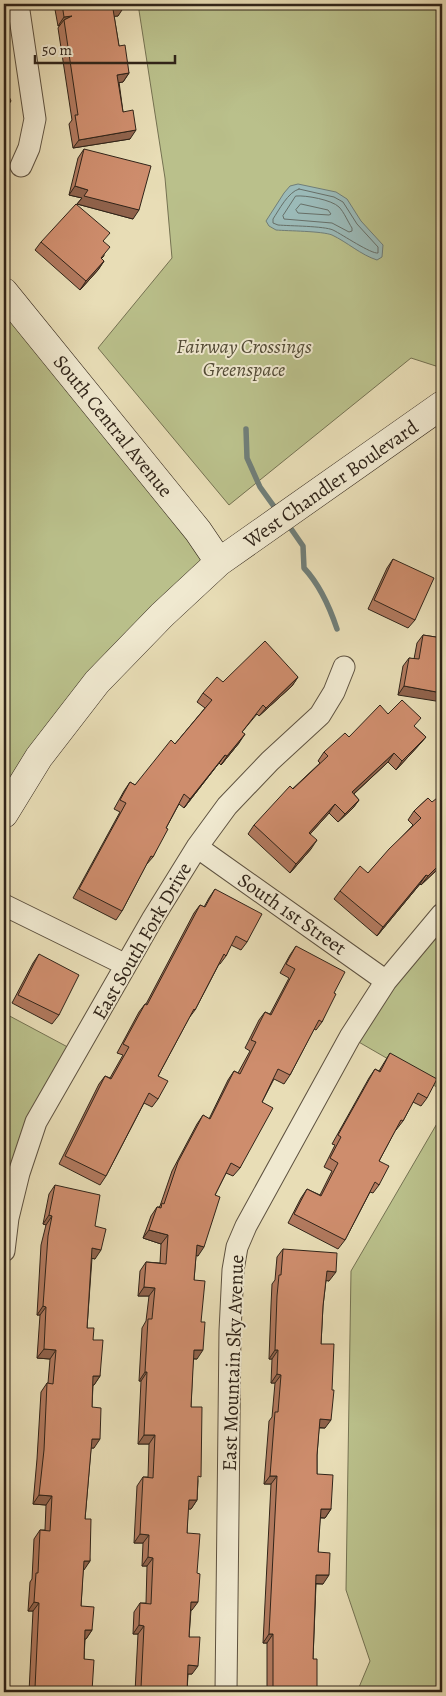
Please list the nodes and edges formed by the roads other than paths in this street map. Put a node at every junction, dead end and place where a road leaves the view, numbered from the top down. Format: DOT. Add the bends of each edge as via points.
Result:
graph roads {
  1 [pos="18,4"];
  2 [pos="21,166"];
  3 [pos="4,292"];
  4 [pos="442,405"];
  5 [pos="219,562"];
  6 [pos="344,667"];
  7 [pos="4,814"];
  8 [pos="197,847"];
  9 [pos="4,905"];
  10 [pos="442,914"];
  11 [pos="126,965"];
  12 [pos="386,981"];
  13 [pos="4,1251"];
  14 [pos="226,1692"];
  1 -- 2 [label="street" via="35,119 29,148"];
  3 -- 5 [label="main road, South Central Avenue"];
  4 -- 5 [label="main road, West Chandler Boulevard"];
  5 -- 7 [label="main road, West Chandler Boulevard" via="97,682 39,757"];
  6 -- 8 [label="street, East South Fork Drive" via="320,715 227,806"];
  8 -- 11 [label="street, East South Fork Drive"];
  8 -- 12 [label="street, South 1st Street"];
  9 -- 11 [label="street"];
  10 -- 12 [label="street, East Mountain Sky Avenue"];
  11 -- 13 [label="street, East South Fork Drive" via="36,1122 19,1173"];
  12 -- 14 [label="street, East Mountain Sky Avenue" via="350,1037 236,1247 230,1330"];
}
